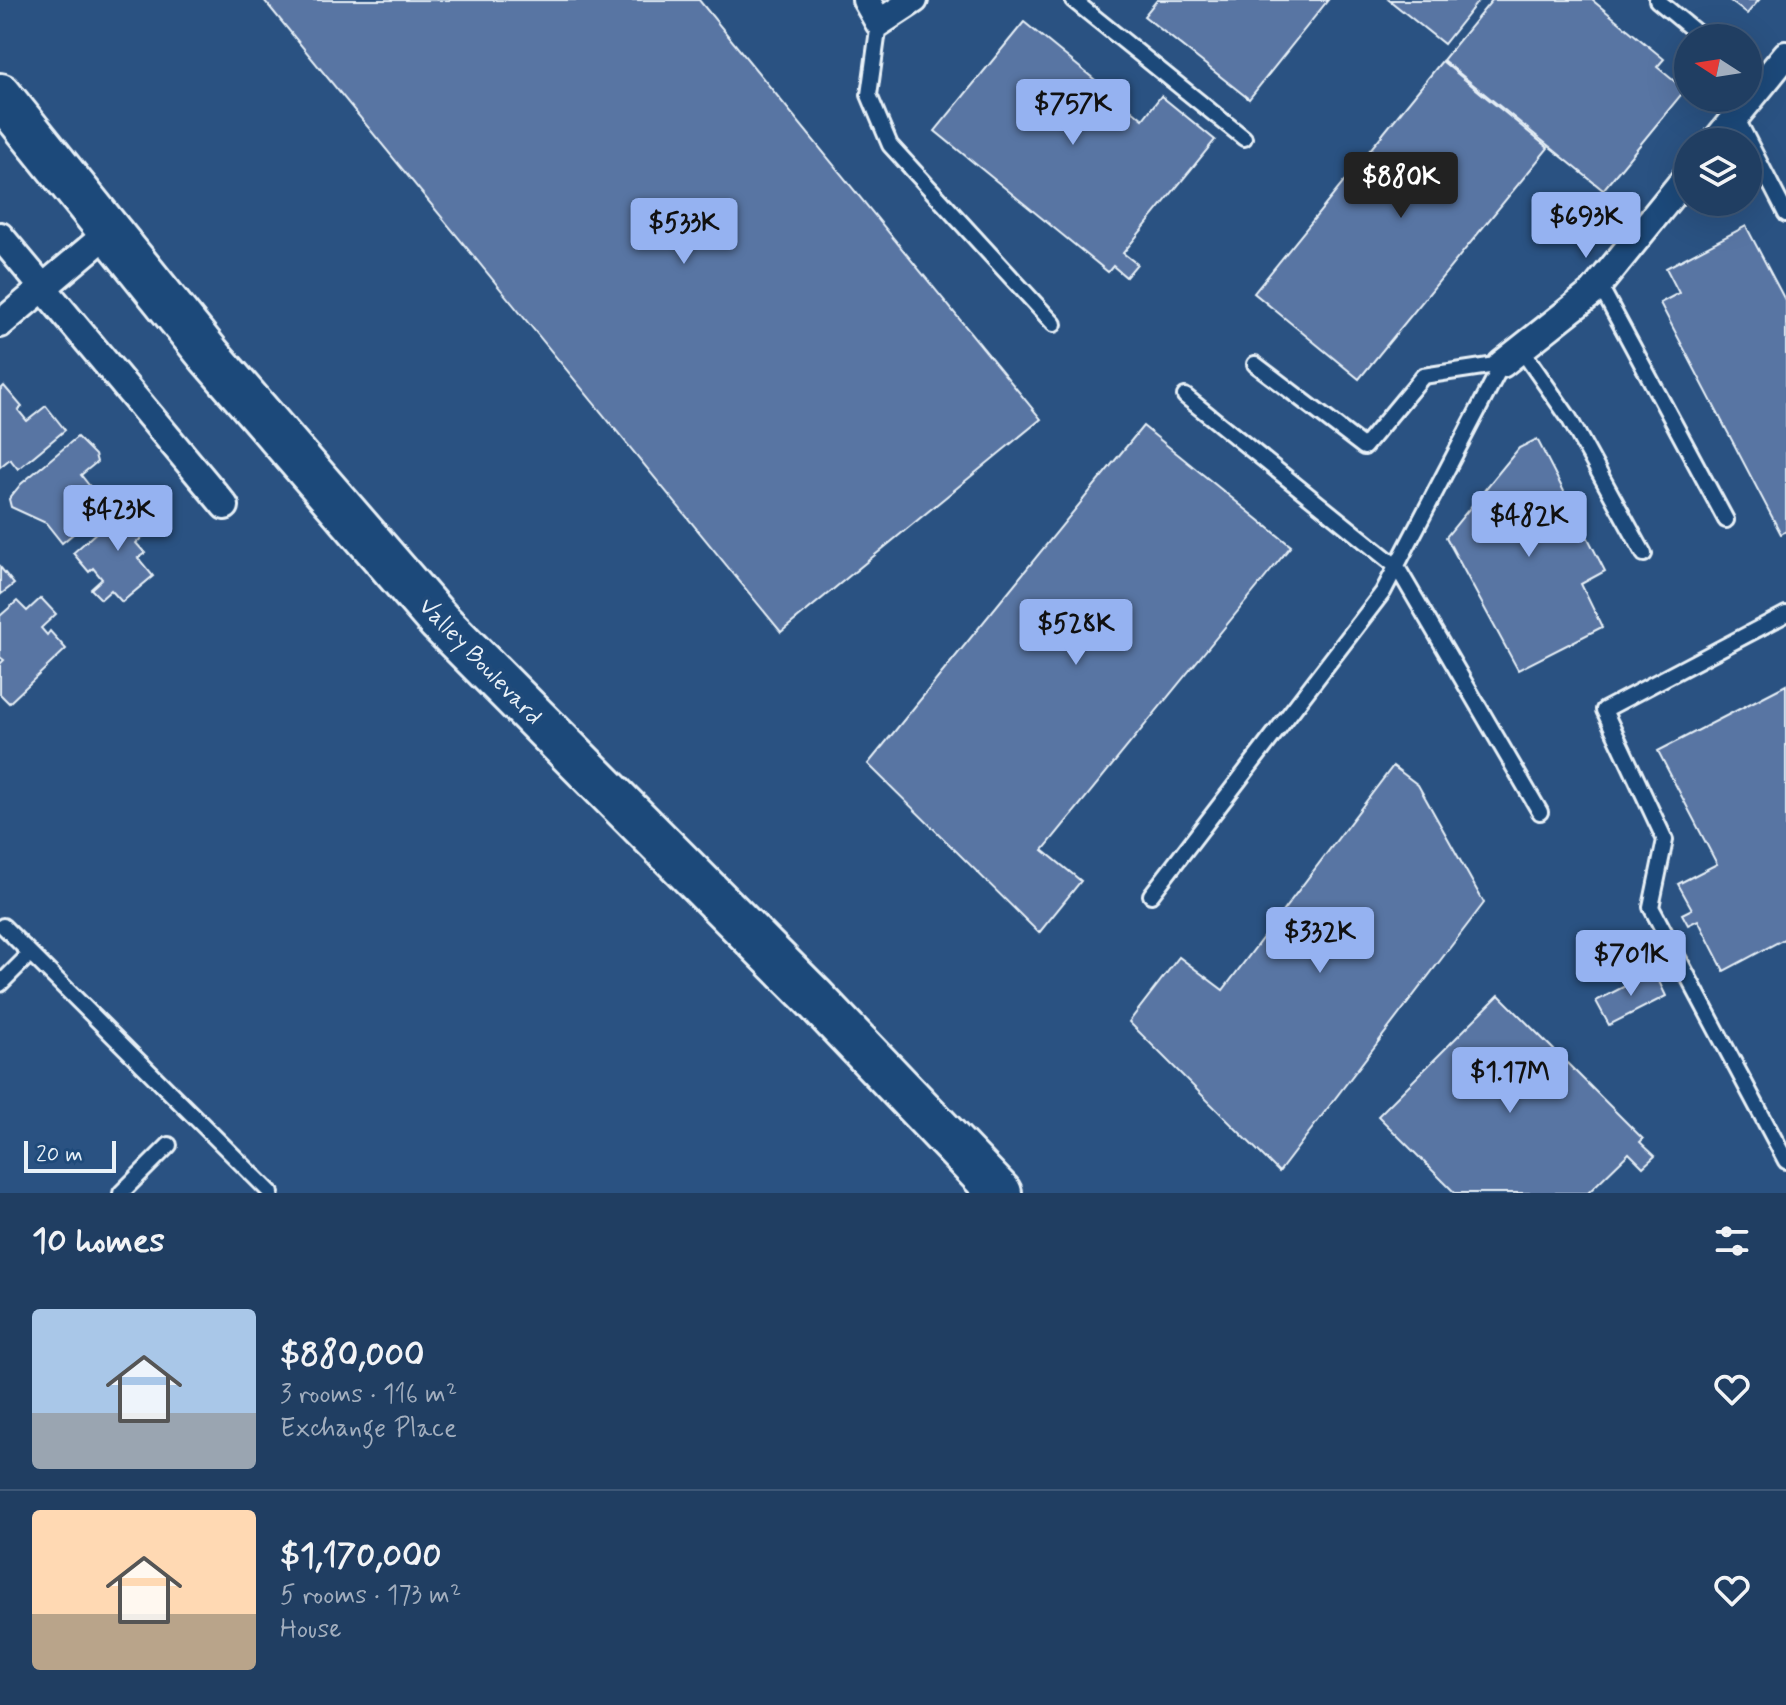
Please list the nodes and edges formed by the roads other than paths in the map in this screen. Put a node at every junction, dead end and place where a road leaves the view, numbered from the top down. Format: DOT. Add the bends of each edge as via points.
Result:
graph roads {
  1 [pos="914,0"];
  2 [pos="1073,0"];
  3 [pos="1657,0"];
  4 [pos="873,11"];
  5 [pos="1686,24"];
  6 [pos="1786,55"];
  7 [pos="1762,74"];
  8 [pos="0,95"];
  9 [pos="1738,112"];
  10 [pos="1736,117"];
  11 [pos="1727,128"];
  12 [pos="1244,138"];
  13 [pos="1674,192"];
  14 [pos="1786,214"];
  15 [pos="108,233"];
  16 [pos="0,236"];
  17 [pos="1599,284"];
  18 [pos="42,290"];
  19 [pos="0,324"];
  20 [pos="1054,324"];
  21 [pos="1512,356"];
  22 [pos="1255,364"];
  23 [pos="1185,396"];
  24 [pos="225,506"];
  25 [pos="1726,520"];
  26 [pos="1644,554"];
  27 [pos="1397,567"];
  28 [pos="1786,614"];
  29 [pos="1540,812"];
  30 [pos="1151,895"];
  31 [pos="3,926"];
  32 [pos="29,955"];
  33 [pos="0,984"];
  34 [pos="169,1145"];
  35 [pos="1786,1161"];
  36 [pos="121,1193"];
  37 [pos="271,1193"];
  38 [pos="1000,1193"];
  1 -- 4 [label="street"];
  2 -- 12 [label="lane"];
  3 -- 5 [label="lane"];
  4 -- 20 [label="lane" via="869,95 890,145"];
  6 -- 7 [label="street"];
  8 -- 15 [label="main road, Valley Boulevard"];
  9 -- 10 [label="street"];
  10 -- 11 [label="street"];
  10 -- 14 [label="lane"];
  13 -- 17 [label="street"];
  15 -- 18 [label="street"];
  15 -- 38 [label="main road, Valley Boulevard" via="439,621"];
  16 -- 18 [label="street"];
  17 -- 21 [label="street"];
  17 -- 25 [label="lane"];
  18 -- 19 [label="street"];
  18 -- 24 [label="street"];
  21 -- 22 [label="lane" via="1423,376 1364,447"];
  21 -- 26 [label="lane" via="1569,418"];
  21 -- 27 [label="lane"];
  23 -- 27 [label="lane"];
  27 -- 29 [label="lane"];
  27 -- 30 [label="lane"];
  28 -- 35 [label="lane" via="1604,710 1665,840 1651,907"];
  31 -- 32 [label="lane"];
  32 -- 33 [label="lane"];
  32 -- 37 [label="lane"];
  34 -- 36 [label="lane"];
}
